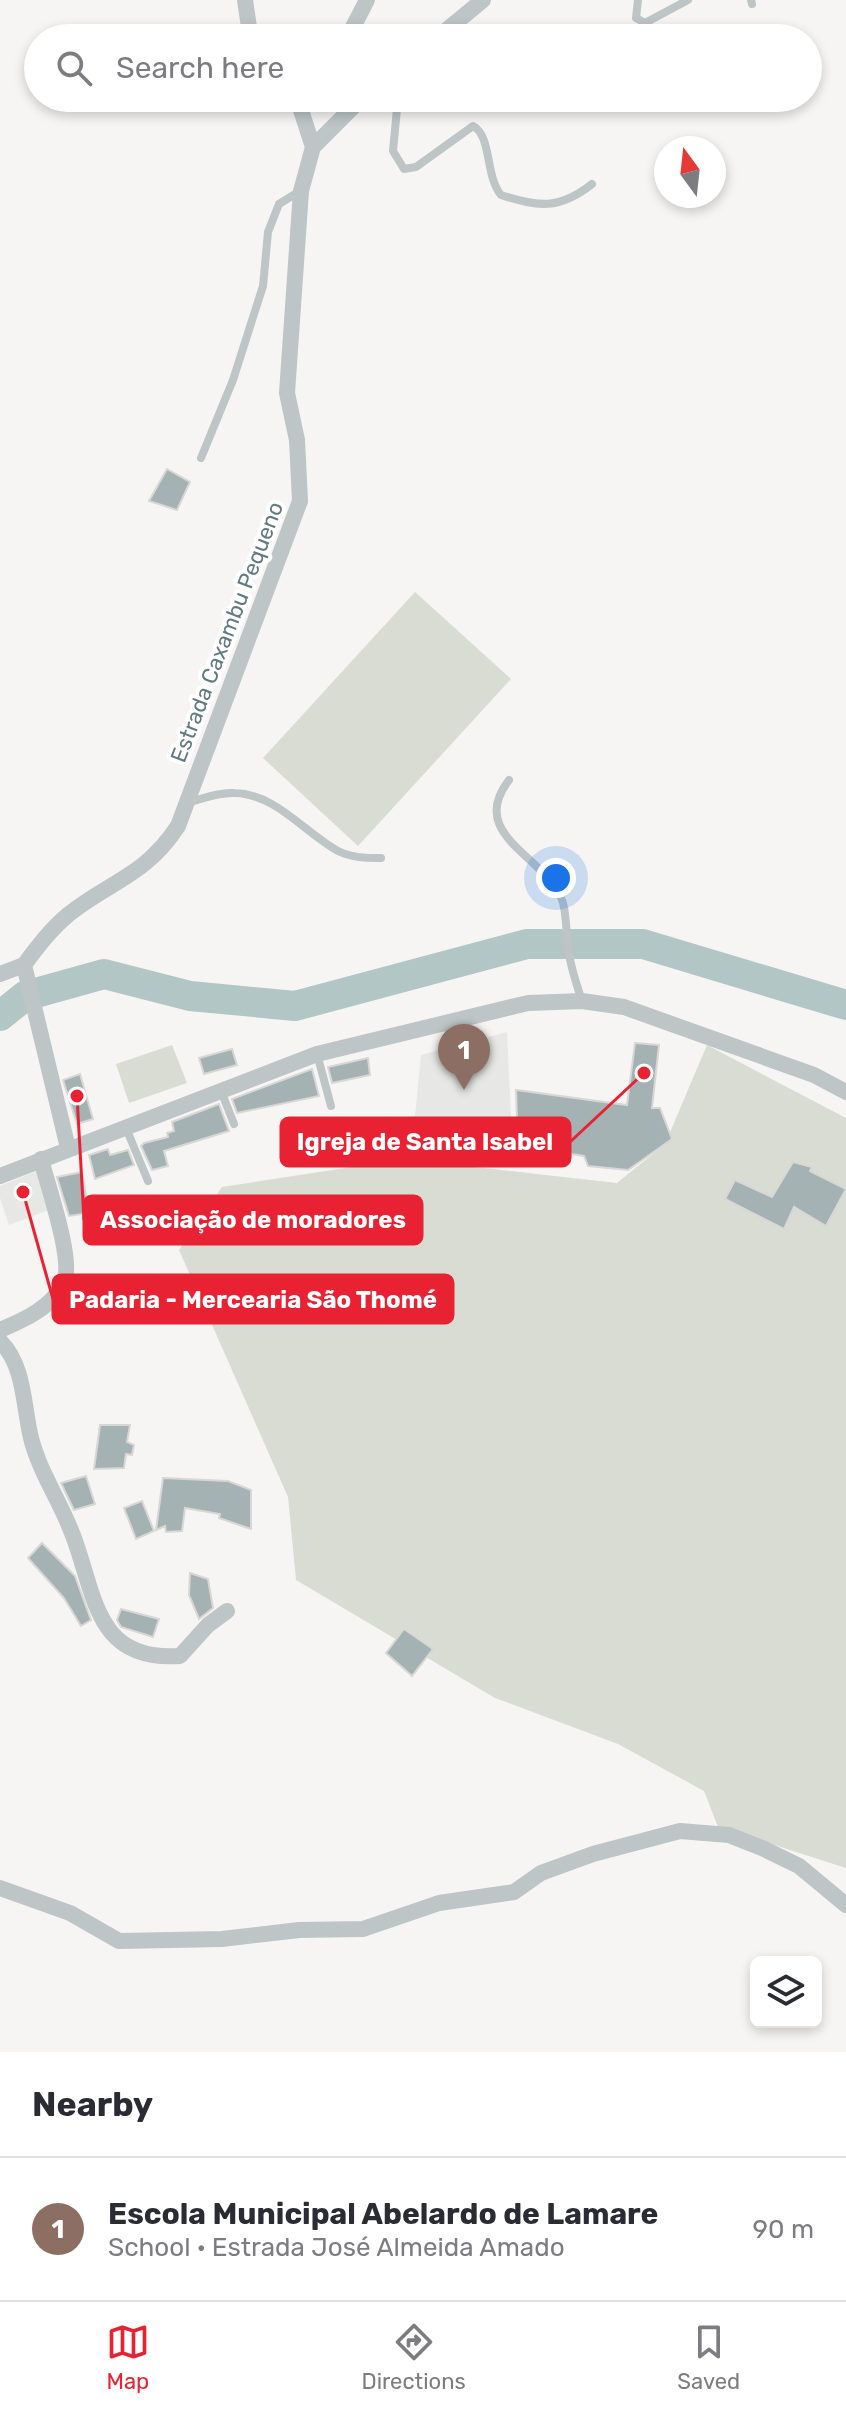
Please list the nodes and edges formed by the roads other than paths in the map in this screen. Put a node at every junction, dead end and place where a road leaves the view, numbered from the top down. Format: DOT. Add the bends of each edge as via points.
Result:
graph roads {
  1 [pos="245,0"];
  2 [pos="367,0"];
  3 [pos="483,0"];
  4 [pos="638,0"];
  5 [pos="688,0"];
  6 [pos="249,24"];
  7 [pos="355,24"];
  8 [pos="454,24"];
  9 [pos="302,112"];
  10 [pos="348,112"];
  11 [pos="397,112"];
  12 [pos="313,147"];
  13 [pos="592,184"];
  14 [pos="301,191"];
  15 [pos="201,458"];
  16 [pos="509,780"];
  17 [pos="185,804"];
  18 [pos="381,858"];
  19 [pos="26,971"];
  20 [pos="0,974"];
  21 [pos="582,1001"];
  22 [pos="317,1054"];
  23 [pos="220,1091"];
  24 [pos="846,1092"];
  25 [pos="331,1106"];
  26 [pos="234,1124"];
  27 [pos="126,1127"];
  28 [pos="68,1148"];
  29 [pos="41,1159"];
  30 [pos="0,1176"];
  31 [pos="148,1181"];
  32 [pos="0,1330"];
  33 [pos="0,1341"];
  34 [pos="227,1611"];
  35 [pos="0,1888"];
  36 [pos="846,1905"];
  1 -- 6 [label="street"];
  2 -- 7 [label="street"];
  3 -- 8 [label="street"];
  4 -- 5 [label="lane" via="636,18 645,23"];
  9 -- 12 [label="street"];
  10 -- 12 [label="street"];
  11 -- 13 [label="lane" via="393,151 404,169 416,167 473,126 485,140 488,171 501,195 532,205 553,204 572,200"];
  12 -- 14 [label="street, Estrada Caxambu Pequeno"];
  14 -- 15 [label="lane" via="279,204 268,232 263,286"];
  14 -- 17 [label="street, Estrada Caxambu Pequeno" via="287,393 297,440 300,501"];
  16 -- 21 [label="lane" via="497,806 503,836 540,869 563,903 569,956"];
  17 -- 18 [label="lane" via="238,792 288,815 337,851"];
  17 -- 19 [label="street, Estrada Caxambu Pequeno" via="161,853 46,934"];
  19 -- 20 [label="street"];
  19 -- 28 [label="street"];
  21 -- 22 [label="street" via="528,1003"];
  21 -- 24 [label="street" via="624,1007 709,1036"];
  22 -- 23 [label="street"];
  22 -- 25 [label="lane"];
  23 -- 26 [label="lane"];
  23 -- 27 [label="street"];
  27 -- 28 [label="street"];
  27 -- 31 [label="lane"];
  28 -- 29 [label="street"];
  29 -- 30 [label="street"];
  29 -- 32 [label="street" via="66,1259 66,1280 51,1301"];
  33 -- 34 [label="street" via="17,1366 32,1441 71,1530 96,1611 115,1638 155,1658 180,1656"];
  35 -- 36 [label="street" via="70,1913 119,1941 363,1929 439,1903 514,1892 541,1873 680,1831 729,1835 762,1848 799,1866"];
}
